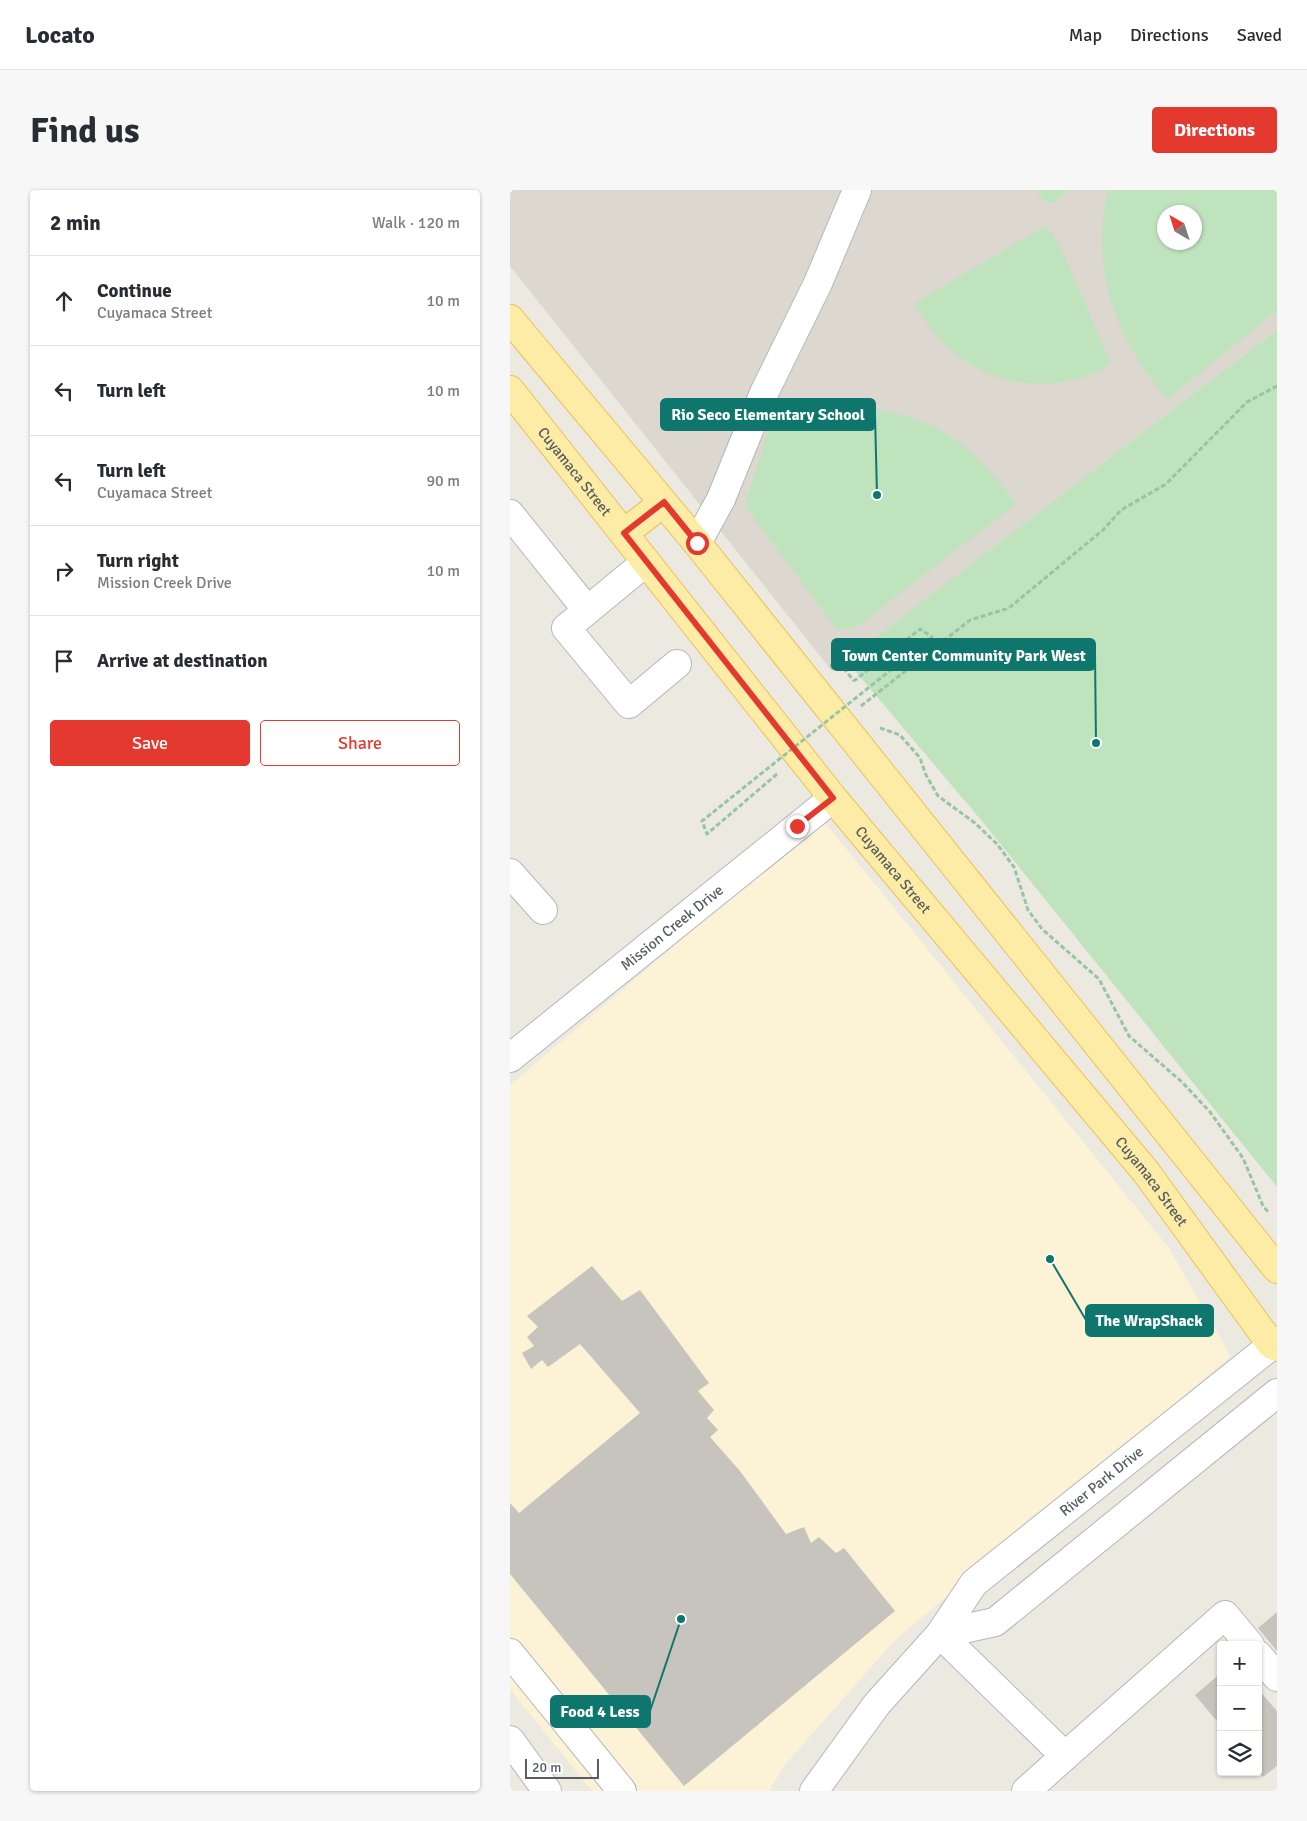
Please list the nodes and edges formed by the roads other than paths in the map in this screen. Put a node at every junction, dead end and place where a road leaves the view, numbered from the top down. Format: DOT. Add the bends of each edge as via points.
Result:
graph roads {
  1 [pos="857,190"];
  2 [pos="510,319"];
  3 [pos="510,390"];
  4 [pos="664,502"];
  5 [pos="510,514"];
  6 [pos="624,533"];
  7 [pos="697,543"];
  8 [pos="646,562"];
  9 [pos="587,610"];
  10 [pos="677,664"];
  11 [pos="833,798"];
  12 [pos="510,872"];
  13 [pos="543,910"];
  14 [pos="510,1058"];
  15 [pos="1277,1269"];
  16 [pos="1275,1344"];
  17 [pos="1277,1393"];
  18 [pos="940,1634"];
  19 [pos="1247,1641"];
  20 [pos="510,1653"];
  21 [pos="1262,1660"];
  22 [pos="1277,1678"];
  23 [pos="510,1740"];
  24 [pos="1065,1756"];
  25 [pos="547,1791"];
  26 [pos="622,1791"];
  27 [pos="814,1791"];
  28 [pos="1026,1791"];
  1 -- 7 [label="street" via="818,283 764,393 724,492"];
  2 -- 4 [label="main road"];
  3 -- 6 [label="main road, Cuyamaca Street"];
  4 -- 6 [label="main road"];
  4 -- 7 [label="main road"];
  5 -- 9 [label="street"];
  6 -- 8 [label="main road, Cuyamaca Street"];
  7 -- 15 [label="main road"];
  8 -- 9 [label="street"];
  8 -- 11 [label="main road, Cuyamaca Street"];
  9 -- 10 [label="street" via="566,628 629,704"];
  11 -- 14 [label="street, Mission Creek Drive"];
  11 -- 16 [label="main road, Cuyamaca Street" via="1146,1172"];
  12 -- 13 [label="street"];
  16 -- 18 [label="street, River Park Drive" via="974,1583"];
  17 -- 18 [label="street" via="995,1622"];
  18 -- 24 [label="street"];
  18 -- 27 [label="street, River Park Drive" via="877,1704"];
  19 -- 24 [label="street" via="1225,1615"];
  20 -- 26 [label="street"];
  21 -- 22 [label="street"];
  23 -- 25 [label="street"];
  24 -- 28 [label="street"];
}
